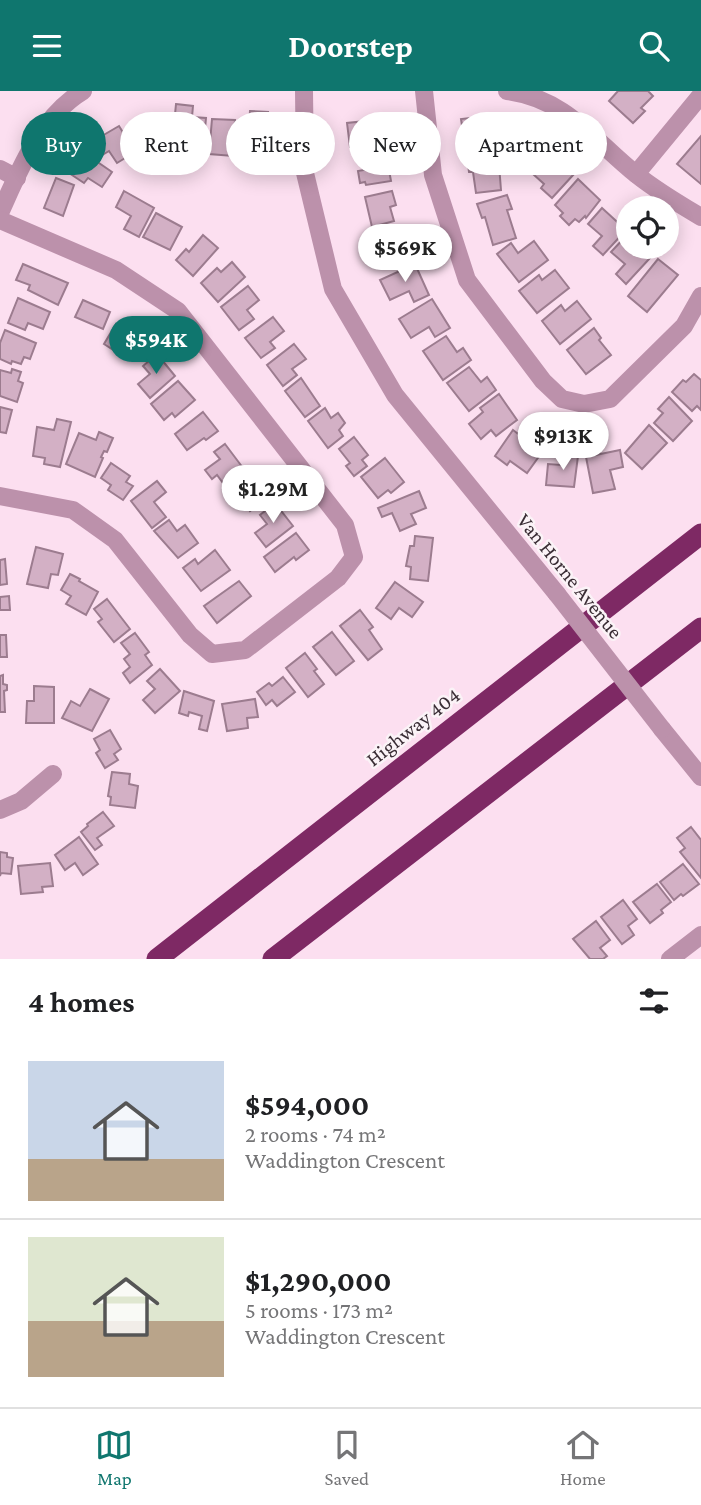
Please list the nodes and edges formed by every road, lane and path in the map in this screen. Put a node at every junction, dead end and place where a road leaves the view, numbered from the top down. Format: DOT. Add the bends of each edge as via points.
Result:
graph roads {
  1 [pos="83,91"];
  2 [pos="304,91"];
  3 [pos="424,91"];
  4 [pos="507,91"];
  5 [pos="701,95"];
  6 [pos="0,169"];
  7 [pos="636,174"];
  8 [pos="17,178"];
  9 [pos="0,213"];
  10 [pos="701,217"];
  11 [pos="0,220"];
  12 [pos="701,296"];
  13 [pos="0,496"];
  14 [pos="701,534"];
  15 [pos="701,628"];
  16 [pos="53,774"];
  17 [pos="701,777"];
  18 [pos="0,810"];
  19 [pos="701,935"];
  20 [pos="157,959"];
  21 [pos="273,959"];
  22 [pos="670,959"];
  1 -- 8 [label="street" via="46,124"];
  2 -- 17 [label="street, Van Horne Avenue, bridge" via="304,173 333,289 395,395"];
  3 -- 12 [label="street" via="433,176 467,280 543,381 562,399 584,404 610,399 684,326"];
  4 -- 7 [label="street" via="531,94 572,116"];
  5 -- 7 [label="street"];
  6 -- 8 [label="street"];
  7 -- 10 [label="street"];
  8 -- 9 [label="street"];
  11 -- 13 [label="street" via="116,270 178,311 345,524 354,557 338,578 245,650 212,654 190,635 115,540 73,510"];
  14 -- 20 [label="highway, Highway 404"];
  15 -- 21 [label="highway"];
  16 -- 18 [label="street" via="21,801"];
  19 -- 22 [label="street"];
}
